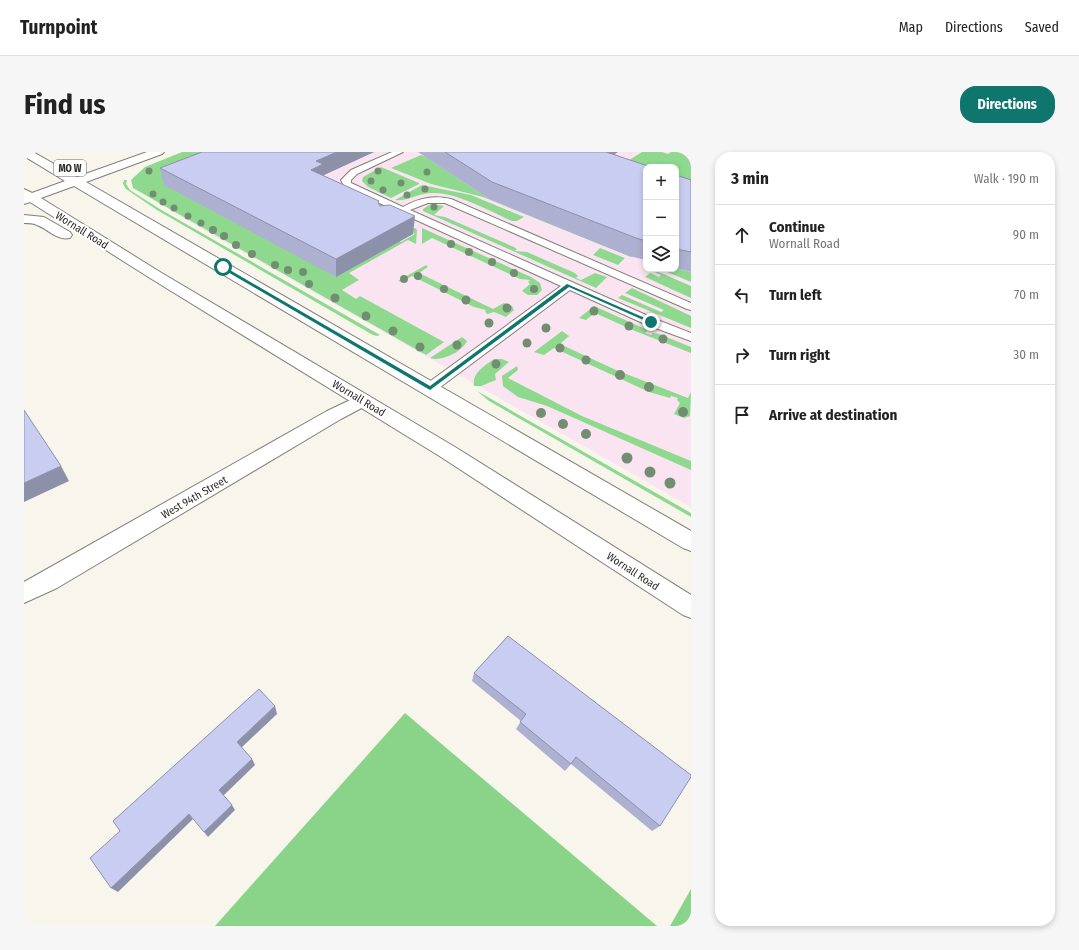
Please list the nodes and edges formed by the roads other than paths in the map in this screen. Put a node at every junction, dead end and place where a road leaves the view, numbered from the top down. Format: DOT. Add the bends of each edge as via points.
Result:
graph roads {
  1 [pos="25,152"];
  2 [pos="158,152"];
  3 [pos="399,152"];
  4 [pos="59,172"];
  5 [pos="74,174"];
  6 [pos="45,176"];
  7 [pos="27,191"];
  8 [pos="403,210"];
  9 [pos="415,216"];
  10 [pos="389,218"];
  11 [pos="24,219"];
  12 [pos="401,223"];
  13 [pos="155,275"];
  14 [pos="569,285"];
  15 [pos="691,307"];
  16 [pos="691,337"];
  17 [pos="430,388"];
  18 [pos="364,400"];
  19 [pos="691,542"];
  20 [pos="24,593"];
  21 [pos="691,608"];
  1 -- 4 [label="main road"];
  2 -- 5 [label="main road, MO W"];
  3 -- 8 [label="lane" via="354,172 346,180 351,187"];
  4 -- 5 [label="main road"];
  4 -- 6 [label="main road, MO W"];
  5 -- 7 [label="main road, MO W"];
  5 -- 17 [label="main road"];
  7 -- 13 [label="main road, Wornall Road"];
  8 -- 9 [label="lane"];
  8 -- 10 [label="lane"];
  8 -- 15 [label="lane" via="427,199 448,201"];
  9 -- 12 [label="lane"];
  9 -- 14 [label="lane"];
  11 -- 13 [label="main road" via="39,220 121,268"];
  13 -- 18 [label="main road, Wornall Road"];
  14 -- 16 [label="lane"];
  14 -- 17 [label="lane"];
  17 -- 19 [label="main road"];
  18 -- 20 [label="main road, West 94th Street"];
  18 -- 21 [label="main road, Wornall Road"];
}
